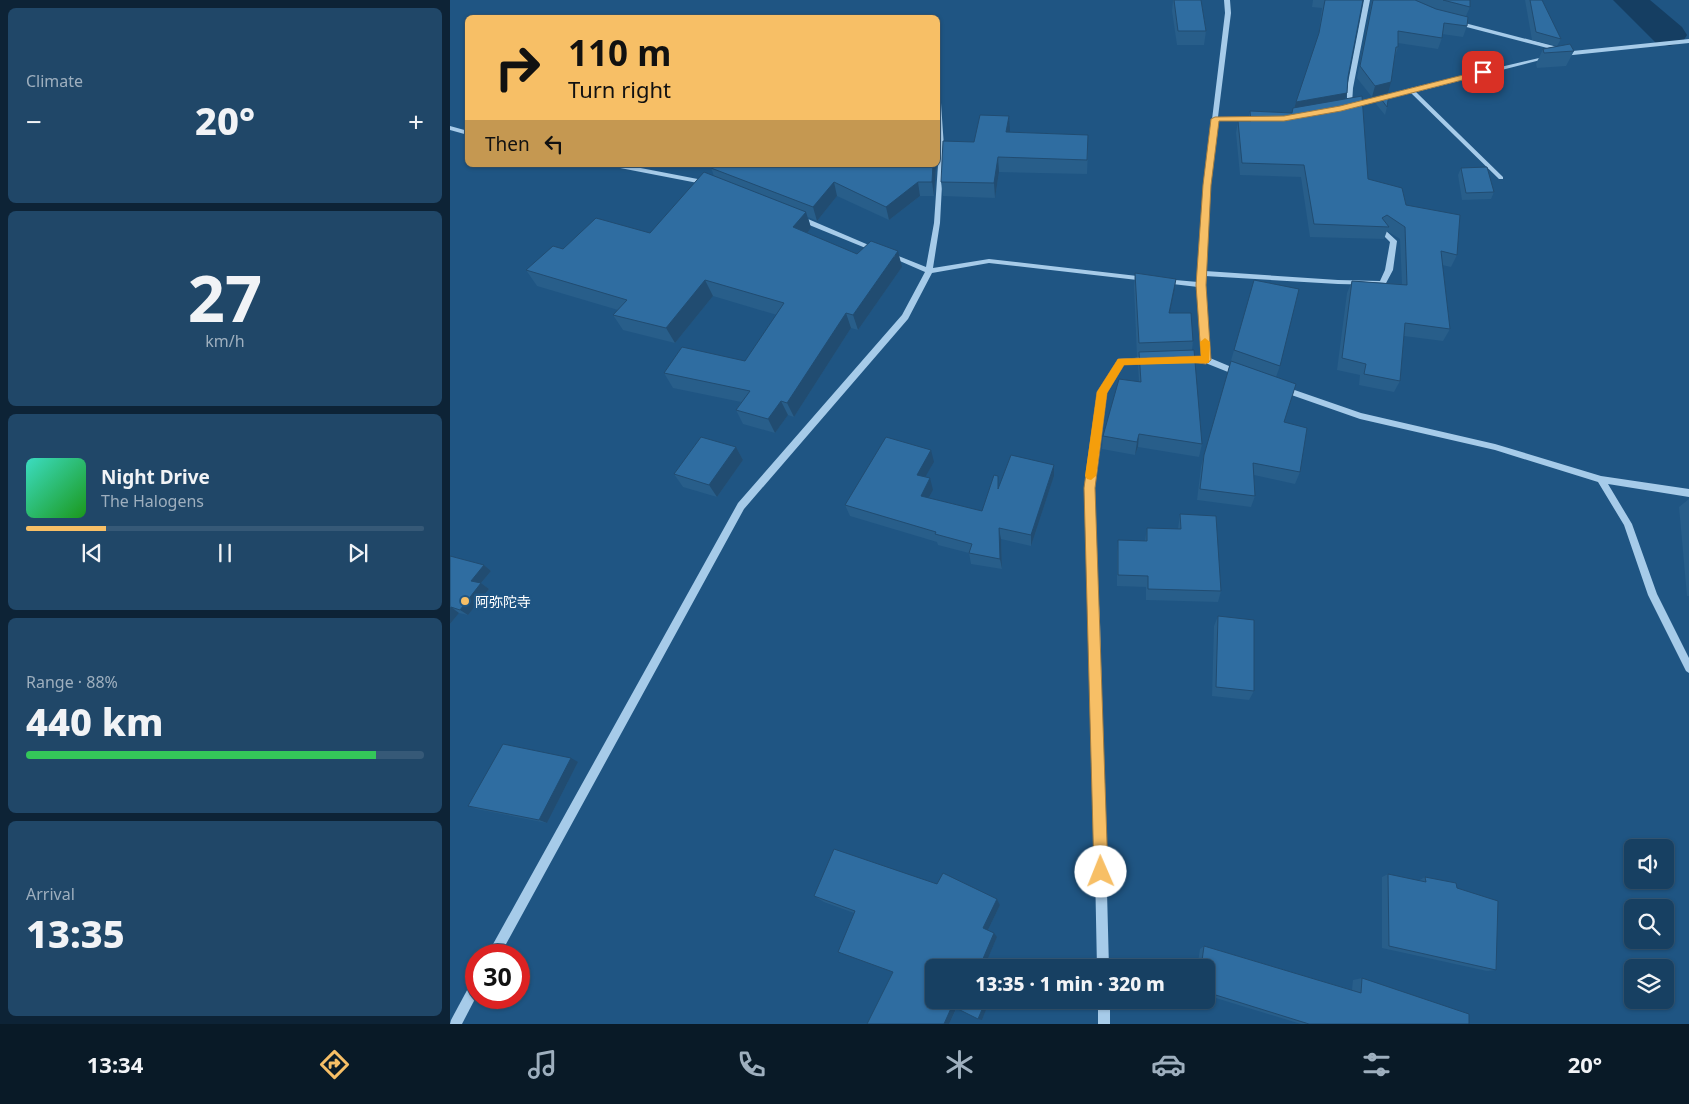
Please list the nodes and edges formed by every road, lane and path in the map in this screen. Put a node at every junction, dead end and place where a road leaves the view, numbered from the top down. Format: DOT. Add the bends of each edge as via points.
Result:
graph roads {
  1 [pos="1227,0"];
  2 [pos="1367,0"];
  3 [pos="1453,22"];
  4 [pos="1689,41"];
  5 [pos="1573,53"];
  6 [pos="1411,90"];
  7 [pos="1349,106"];
  8 [pos="1341,109"];
  9 [pos="1215,119"];
  10 [pos="1264,119"];
  11 [pos="450,128"];
  12 [pos="465,132"];
  13 [pos="940,132"];
  14 [pos="940,164"];
  15 [pos="625,167"];
  16 [pos="940,167"];
  17 [pos="1501,178"];
  18 [pos="718,185"];
  19 [pos="790,214"];
  20 [pos="1382,230"];
  21 [pos="928,271"];
  22 [pos="1202,273"];
  23 [pos="1201,285"];
  24 [pos="1161,360"];
  25 [pos="1243,375"];
  26 [pos="1270,384"];
  27 [pos="1601,479"];
  28 [pos="1689,493"];
  29 [pos="1689,668"];
  30 [pos="499,944"];
  31 [pos="1103,959"];
  32 [pos="465,1005"];
  33 [pos="1104,1009"];
  34 [pos="455,1024"];
  35 [pos="1104,1024"];
  1 -- 9 [label="street"];
  2 -- 7 [label="street"];
  3 -- 5 [label="street"];
  4 -- 5 [label="street"];
  5 -- 6 [label="street"];
  6 -- 7 [label="street"];
  6 -- 17 [label="street"];
  7 -- 8 [label="street"];
  9 -- 10 [label="street"];
  9 -- 22 [label="street"];
  11 -- 12 [label="street"];
  13 -- 14 [label="street"];
  15 -- 18 [label="street"];
  16 -- 21 [label="street" via="937,214"];
  19 -- 21 [label="street"];
  20 -- 22 [label="street" via="1394,242 1389,270 1382,283"];
  21 -- 23 [label="street" via="989,261"];
  21 -- 30 [label="street" via="905,317 741,506"];
  22 -- 23 [label="street"];
  23 -- 25 [label="street" via="1202,360"];
  24 -- 31 [label="street" via="1122,362 1102,392 1089,488"];
  26 -- 27 [label="street" via="1360,416 1494,447"];
  27 -- 28 [label="street"];
  27 -- 29 [label="street" via="1628,524 1653,595"];
  32 -- 34 [label="street"];
  33 -- 35 [label="street"];
}
